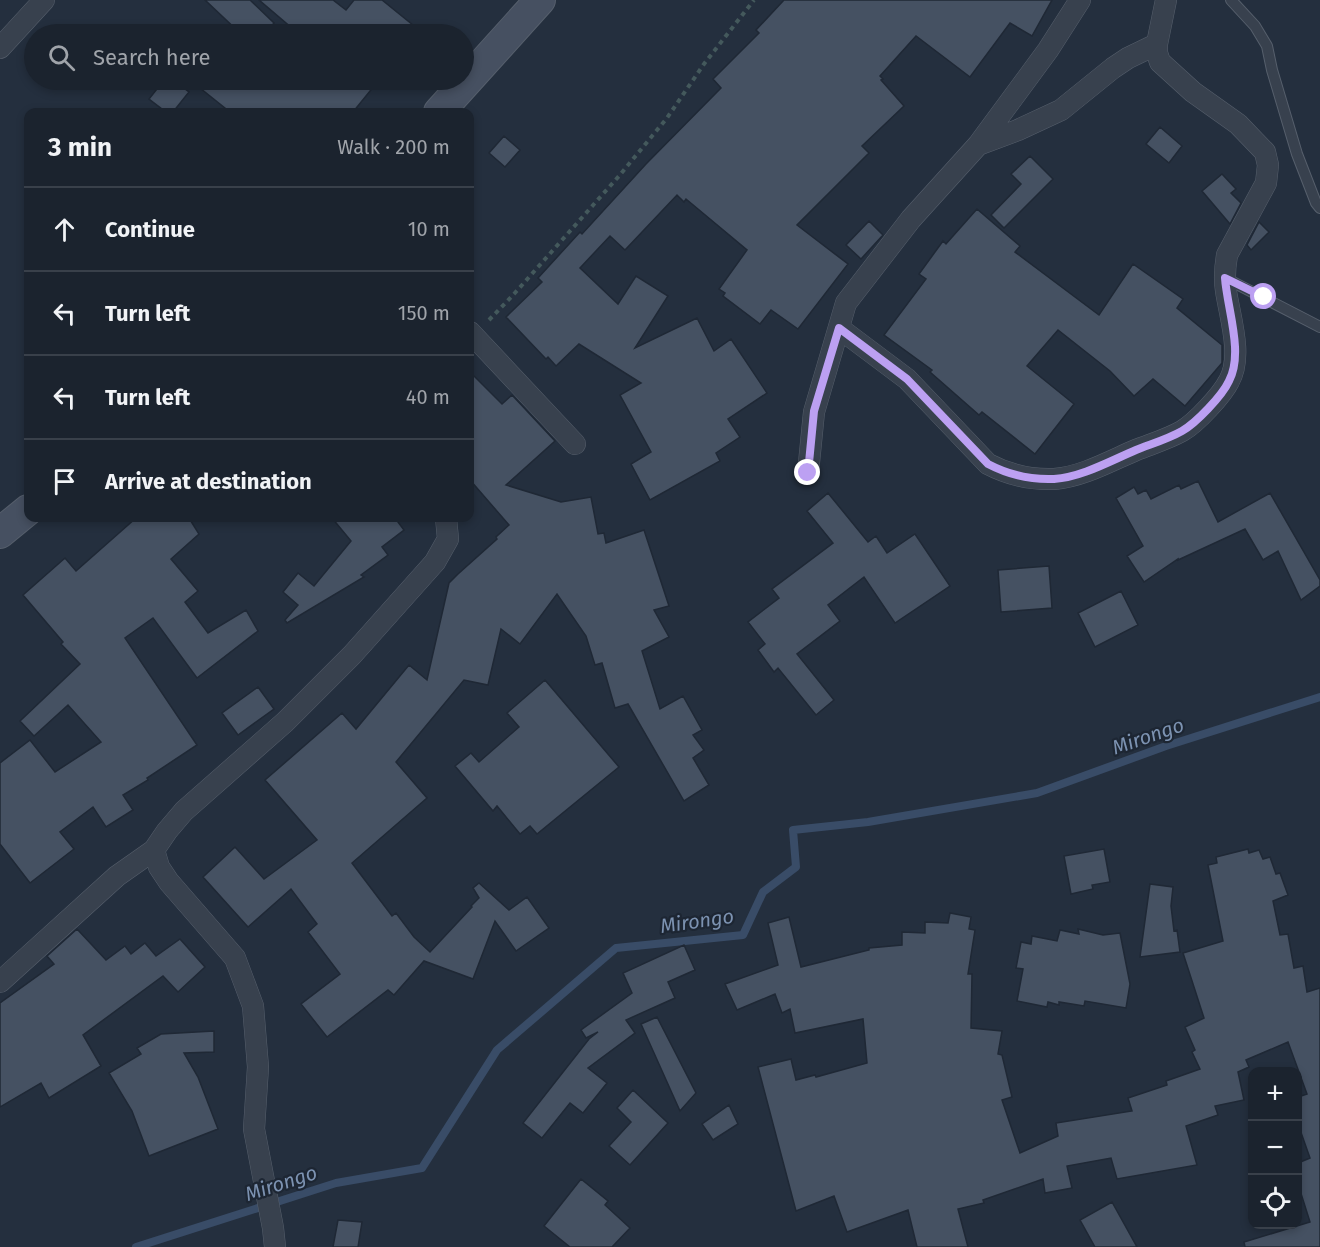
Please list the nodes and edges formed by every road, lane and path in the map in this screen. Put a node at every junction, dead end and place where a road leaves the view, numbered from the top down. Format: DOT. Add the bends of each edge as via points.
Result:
graph roads {
  1 [pos="44,0"];
  2 [pos="540,0"];
  3 [pos="754,0"];
  4 [pos="1080,0"];
  5 [pos="1166,0"];
  6 [pos="1231,0"];
  7 [pos="1157,44"];
  8 [pos="0,48"];
  9 [pos="474,73"];
  10 [pos="459,90"];
  11 [pos="443,108"];
  12 [pos="978,145"];
  13 [pos="1320,208"];
  14 [pos="1225,278"];
  15 [pos="1320,327"];
  16 [pos="839,328"];
  17 [pos="474,331"];
  18 [pos="474,337"];
  19 [pos="574,444"];
  20 [pos="808,473"];
  21 [pos="24,513"];
  22 [pos="446,522"];
  23 [pos="0,533"];
  24 [pos="154,850"];
  25 [pos="0,982"];
  26 [pos="274,1238"];
  1 -- 8 [label="street"];
  2 -- 9 [label="main road"];
  3 -- 17 [label="path" via="619,176 514,294"];
  4 -- 12 [label="street"];
  5 -- 7 [label="street"];
  6 -- 13 [label="lane" via="1267,46 1298,154"];
  7 -- 12 [label="street" via="1113,68 1061,110"];
  7 -- 14 [label="street" via="1160,62 1193,92 1239,124 1265,152 1266,183 1227,255"];
  10 -- 11 [label="main road"];
  12 -- 16 [label="street" via="911,219 846,303"];
  14 -- 15 [label="lane"];
  14 -- 16 [label="street" via="1235,363 1230,381 1210,406 1184,430 1078,475 1056,478 1019,477 988,464 907,379"];
  16 -- 20 [label="street" via="814,411"];
  18 -- 19 [label="street"];
  21 -- 23 [label="main road"];
  22 -- 24 [label="street" via="448,539 435,562 352,656 285,722 184,811"];
  24 -- 25 [label="street" via="117,876"];
  24 -- 26 [label="street" via="169,882 235,958 253,1006 258,1067 254,1129"];
}
